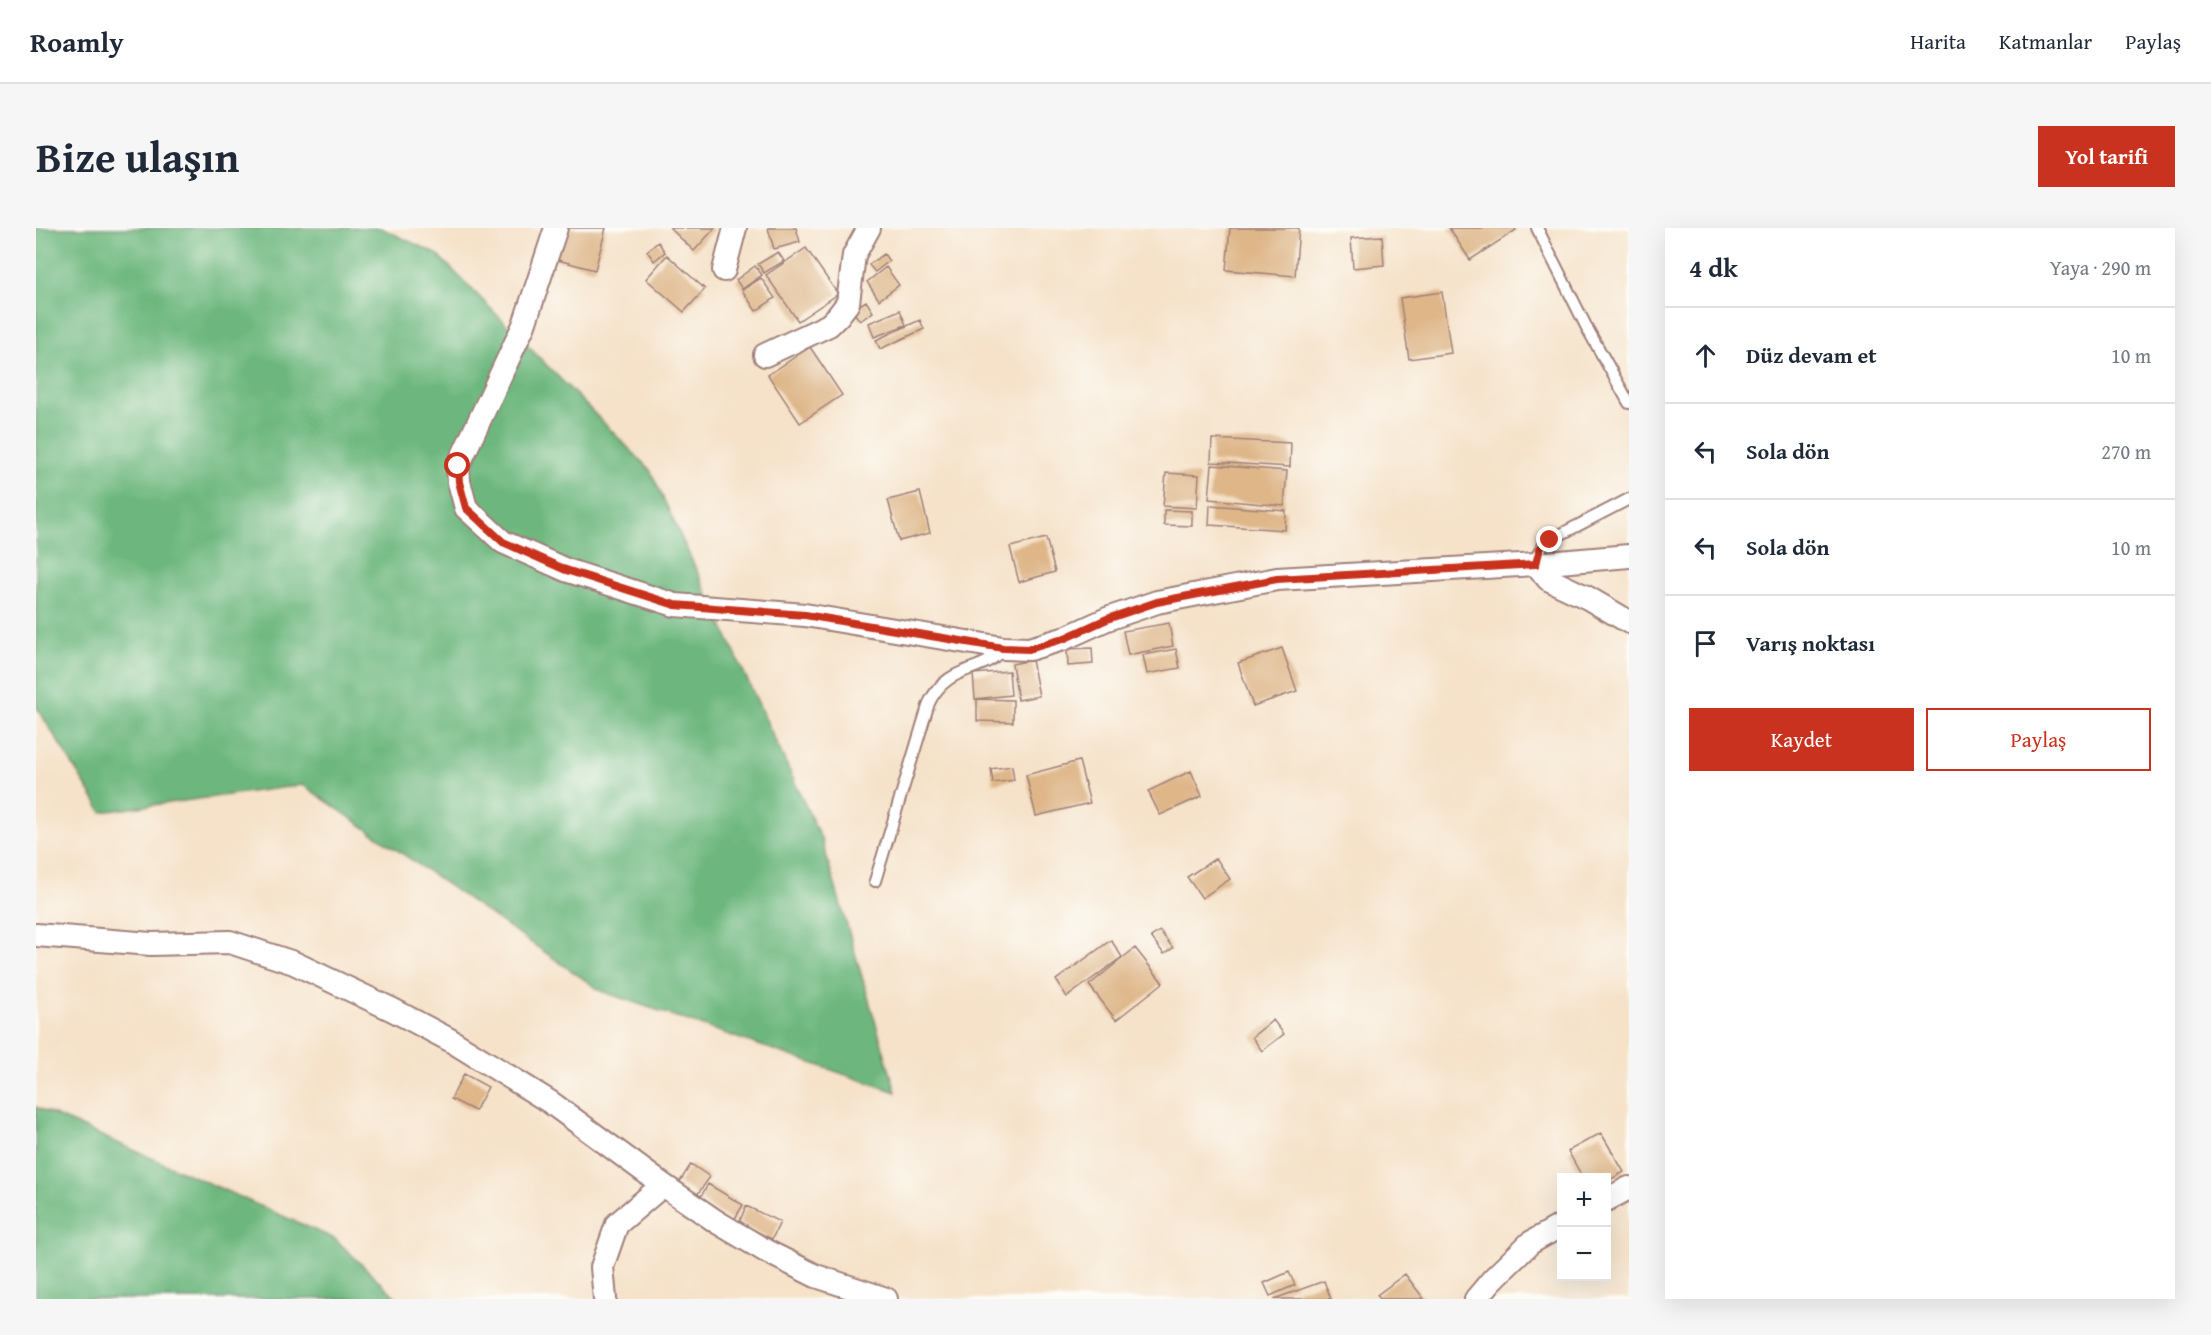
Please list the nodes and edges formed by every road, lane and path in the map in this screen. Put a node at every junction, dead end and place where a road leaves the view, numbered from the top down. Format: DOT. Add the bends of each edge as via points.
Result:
graph roads {
  1 [pos="556,228"];
  2 [pos="735,228"];
  3 [pos="869,228"];
  4 [pos="1537,228"];
  5 [pos="724,270"];
  6 [pos="765,355"];
  7 [pos="1629,403"];
  8 [pos="1629,499"];
  9 [pos="1629,556"];
  10 [pos="1536,564"];
  11 [pos="1629,622"];
  12 [pos="1003,648"];
  13 [pos="875,881"];
  14 [pos="36,935"];
  15 [pos="663,1185"];
  16 [pos="1629,1188"];
  17 [pos="1611,1197"];
  18 [pos="1560,1227"];
  19 [pos="605,1299"];
  20 [pos="886,1299"];
  21 [pos="1476,1299"];
  1 -- 12 [label="street" via="524,325 458,466 466,508 503,542 566,570 675,605 805,615"];
  2 -- 5 [label="street"];
  3 -- 6 [label="street" via="854,255 848,303 838,316 829,325"];
  4 -- 7 [label="lane"];
  8 -- 10 [label="lane" via="1544,543"];
  9 -- 10 [label="street"];
  10 -- 11 [label="street" via="1548,579"];
  10 -- 12 [label="street" via="1277,579 1157,602 1029,649"];
  12 -- 13 [label="lane" via="992,659 948,679 934,693"];
  14 -- 15 [label="street" via="150,944 230,942 294,963 450,1040 550,1102"];
  15 -- 19 [label="street" via="617,1224 602,1267"];
  15 -- 20 [label="street" via="766,1251 816,1276"];
  16 -- 17 [label="street"];
  18 -- 21 [label="street" via="1530,1243"];
}
